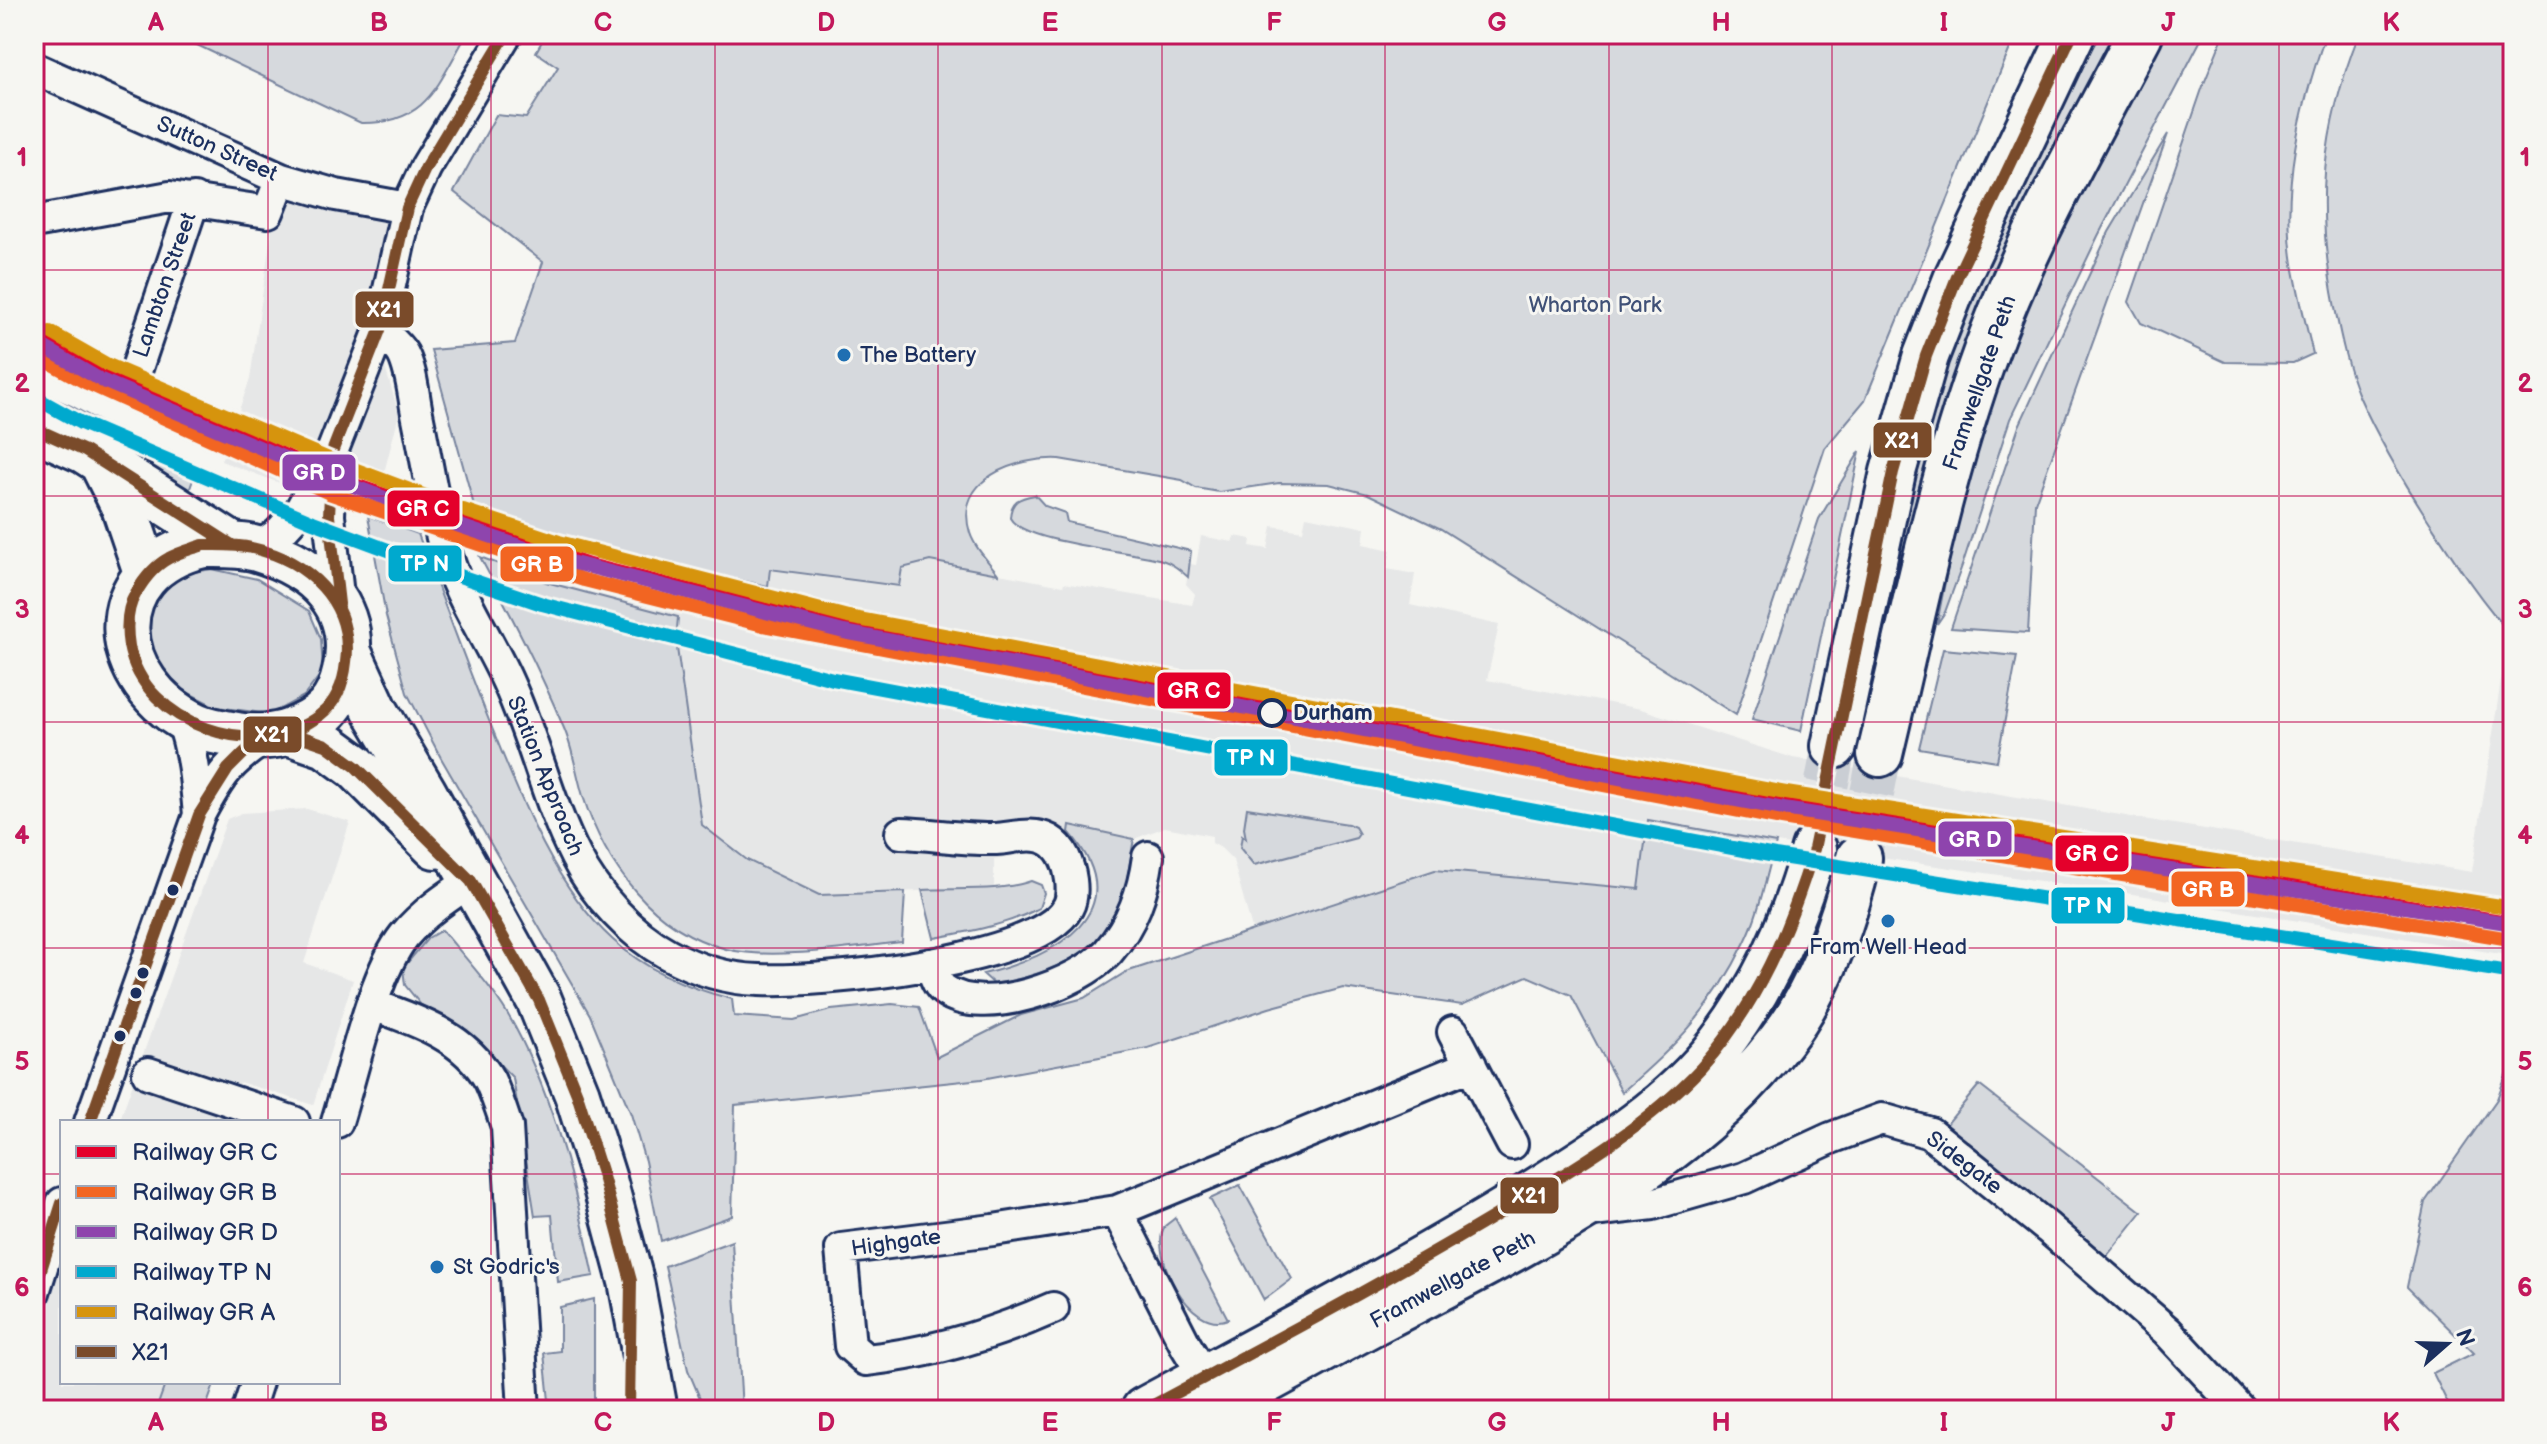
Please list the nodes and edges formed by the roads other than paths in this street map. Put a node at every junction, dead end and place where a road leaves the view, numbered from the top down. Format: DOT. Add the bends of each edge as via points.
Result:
graph roads {
  1 [pos="506,34"];
  2 [pos="2072,34"];
  3 [pos="2140,34"];
  4 [pos="34,68"];
  5 [pos="281,179"];
  6 [pos="194,199"];
  7 [pos="407,208"];
  8 [pos="34,222"];
  9 [pos="380,330"];
  10 [pos="136,371"];
  11 [pos="34,428"];
  12 [pos="332,452"];
  13 [pos="102,462"];
  14 [pos="244,547"];
  15 [pos="147,575"];
  16 [pos="339,604"];
  17 [pos="349,653"];
  18 [pos="181,717"];
  19 [pos="279,733"];
  20 [pos="1834,746"];
  21 [pos="1880,754"];
  22 [pos="199,815"];
  23 [pos="901,833"];
  24 [pos="1814,849"];
  25 [pos="1148,857"];
  26 [pos="1859,858"];
  27 [pos="471,881"];
  28 [pos="930,964"];
  29 [pos="373,1005"];
  30 [pos="1453,1032"];
  31 [pos="1471,1065"];
  32 [pos="148,1073"];
  33 [pos="91,1120"];
  34 [pos="288,1120"];
  35 [pos="338,1120"];
  36 [pos="1512,1144"];
  37 [pos="60,1209"];
  38 [pos="1117,1211"];
  39 [pos="1574,1213"];
  40 [pos="631,1281"];
  41 [pos="35,1286"];
  42 [pos="1053,1308"];
  43 [pos="256,1384"];
  44 [pos="1213,1397"];
  45 [pos="248,1410"];
  46 [pos="524,1410"];
  47 [pos="629,1410"];
  48 [pos="655,1410"];
  49 [pos="1144,1410"];
  50 [pos="2240,1410"];
  1 -- 7 [label="street"];
  2 -- 20 [label="highway" via="1957,277 1926,356 1893,472"];
  3 -- 21 [label="highway, Framwellgate Peth" via="2040,228 1994,331 1953,454"];
  4 -- 5 [label="street, Sutton Street"];
  5 -- 6 [label="street" via="268,212"];
  5 -- 7 [label="street, Sutton Street"];
  6 -- 8 [label="street" via="170,197"];
  6 -- 10 [label="street, Lambton Street"];
  7 -- 9 [label="street"];
  9 -- 12 [label="street"];
  9 -- 28 [label="street, Station Approach" via="402,351 412,380 445,549 529,732 576,858 603,897 634,930 666,953 732,977 835,977"];
  11 -- 13 [label="highway"];
  12 -- 14 [label="street" via="301,509 279,533"];
  12 -- 16 [label="street" via="329,516"];
  13 -- 14 [label="highway"];
  13 -- 15 [label="highway"];
  14 -- 15 [label="highway" via="203,545 180,551"];
  14 -- 16 [label="highway" via="303,572"];
  15 -- 18 [label="highway" via="133,593 125,621 128,648 152,693"];
  16 -- 17 [label="highway"];
  17 -- 19 [label="highway" via="333,706 315,720"];
  17 -- 27 [label="highway"];
  18 -- 19 [label="highway" via="214,732 249,737"];
  18 -- 22 [label="street" via="193,754"];
  19 -- 22 [label="street" via="242,753 221,774"];
  19 -- 27 [label="highway" via="326,745 356,767"];
  22 -- 33 [label="street"];
  23 -- 28 [label="street, Station Approach" via="995,839 1031,835 1048,839 1069,867 1068,906 1048,927 1011,944"];
  24 -- 44 [label="highway, Framwellgate Peth" via="1790,924 1747,1007 1718,1047 1647,1116 1607,1147 1475,1228 1315,1319"];
  25 -- 28 [label="street" via="1132,916 1106,954 1065,982 1025,996 956,997 941,988"];
  26 -- 39 [label="highway, Framwellgate Peth" via="1836,938 1776,1047 1671,1150"];
  27 -- 29 [label="street" via="404,937"];
  27 -- 40 [label="highway" via="539,1000 577,1094"];
  29 -- 35 [label="street"];
  29 -- 46 [label="street" via="443,1035 467,1053 497,1097 507,1127"];
  30 -- 31 [label="street"];
  31 -- 36 [label="street"];
  31 -- 38 [label="street, Highgate"];
  32 -- 34 [label="street"];
  37 -- 41 [label="street"];
  38 -- 42 [label="street, Highgate" via="841,1249 850,1346 866,1360 960,1344"];
  38 -- 44 [label="street"];
  39 -- 44 [label="highway, Framwellgate Peth"];
  39 -- 50 [label="street, Sidegate" via="1653,1204 1744,1178 1882,1119 1930,1133 2167,1331"];
  40 -- 47 [label="highway"];
  40 -- 48 [label="highway"];
  43 -- 45 [label="street"];
  44 -- 49 [label="highway, Framwellgate Peth"];
}
